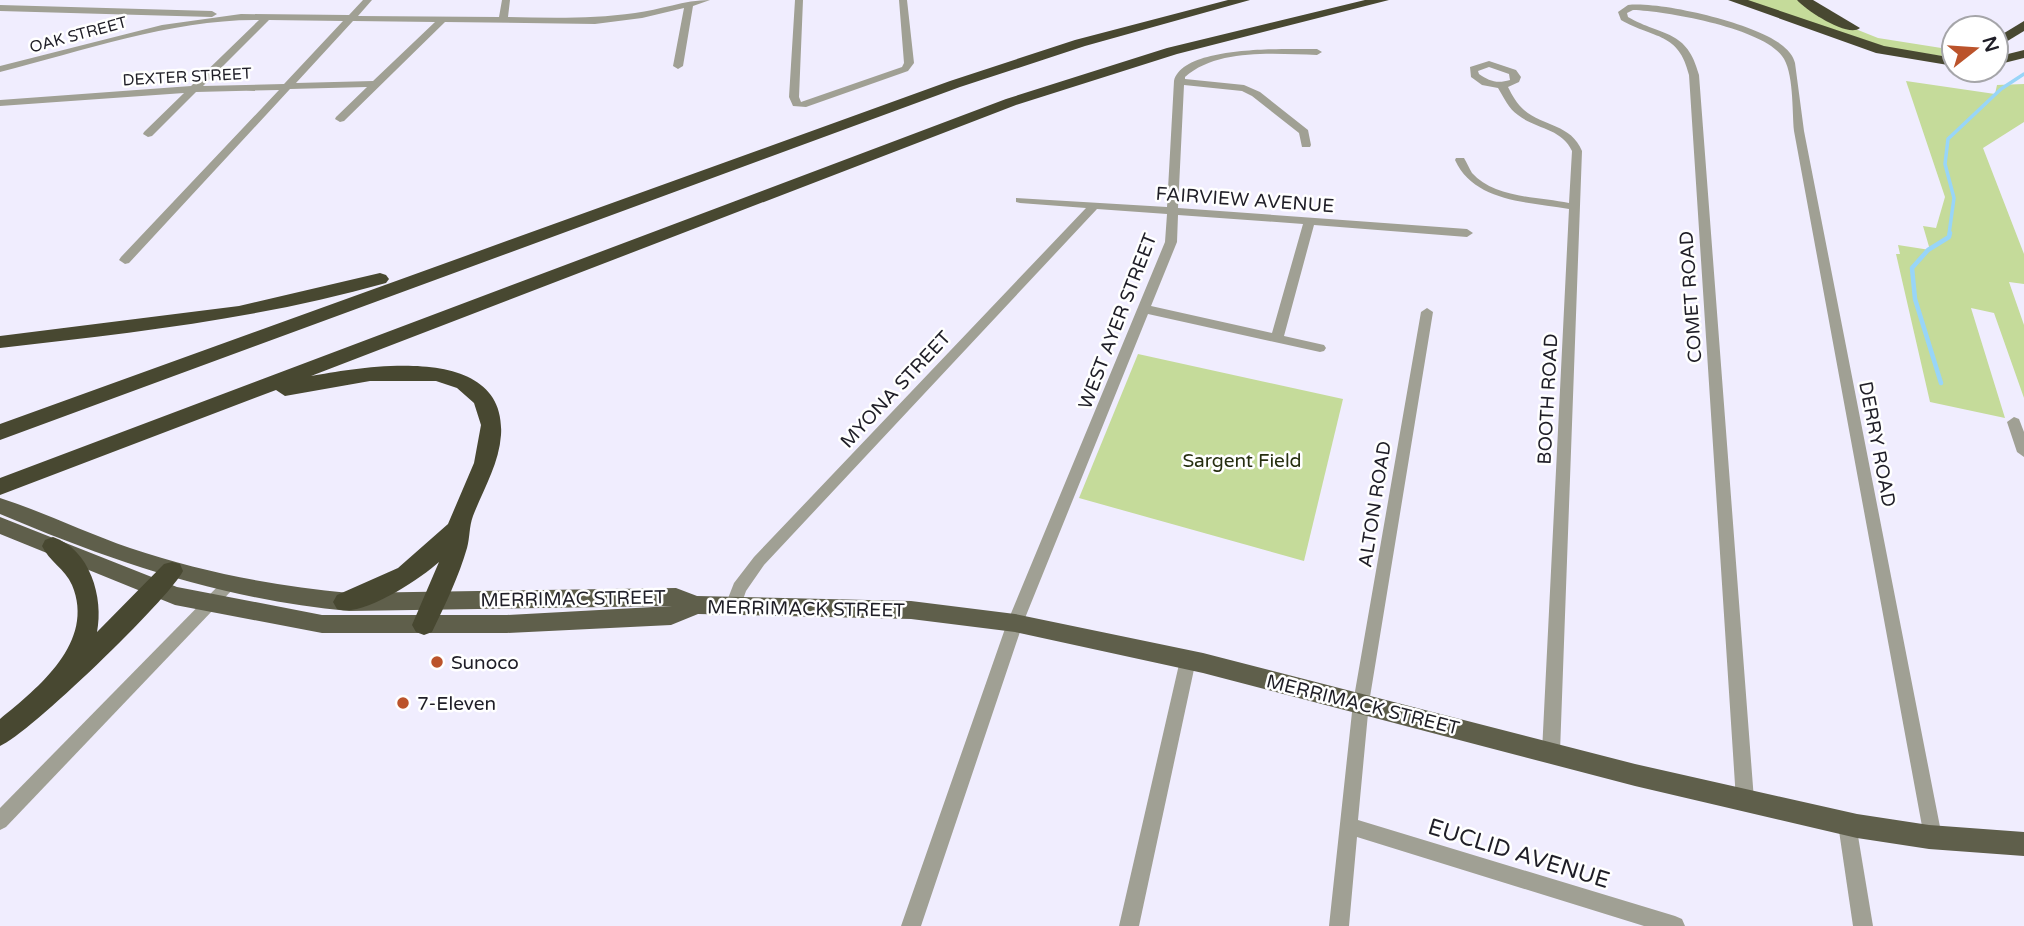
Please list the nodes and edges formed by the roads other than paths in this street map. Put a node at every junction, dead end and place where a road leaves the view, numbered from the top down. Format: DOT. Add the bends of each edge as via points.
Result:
graph roads {
  1 [pos="176,0"];
  2 [pos="368,0"];
  3 [pos="506,0"];
  4 [pos="706,0"];
  5 [pos="799,0"];
  6 [pos="903,0"];
  7 [pos="1243,0"];
  8 [pos="1382,0"];
  9 [pos="1735,0"];
  10 [pos="1804,0"];
  11 [pos="689,5"];
  12 [pos="0,8"];
  13 [pos="162,12"];
  14 [pos="241,17"];
  15 [pos="267,17"];
  16 [pos="354,18"];
  17 [pos="443,19"];
  18 [pos="503,19"];
  19 [pos="140,33"];
  20 [pos="1940,48"];
  21 [pos="1317,52"];
  22 [pos="1789,57"];
  23 [pos="0,59"];
  24 [pos="47,59"];
  25 [pos="1940,60"];
  26 [pos="678,66"];
  27 [pos="0,69"];
  28 [pos="1179,81"];
  29 [pos="376,85"];
  30 [pos="289,86"];
  31 [pos="1502,86"];
  32 [pos="195,89"];
  33 [pos="0,103"];
  34 [pos="340,119"];
  35 [pos="148,134"];
  36 [pos="1306,145"];
  37 [pos="1460,160"];
  38 [pos="1020,200"];
  39 [pos="1095,205"];
  40 [pos="1575,206"];
  41 [pos="1174,211"];
  42 [pos="1310,221"];
  43 [pos="561,227"];
  44 [pos="1467,233"];
  45 [pos="125,260"];
  46 [pos="1144,309"];
  47 [pos="1427,312"];
  48 [pos="1277,338"];
  49 [pos="0,342"];
  50 [pos="1320,348"];
  51 [pos="205,409"];
  52 [pos="2014,422"];
  53 [pos="0,432"];
  54 [pos="2024,452"];
  55 [pos="0,487"];
  56 [pos="0,506"];
  57 [pos="17,526"];
  58 [pos="458,529"];
  59 [pos="53,546"];
  60 [pos="172,570"];
  61 [pos="229,584"];
  62 [pos="154,589"];
  63 [pos="345,601"];
  64 [pos="434,601"];
  65 [pos="210,605"];
  66 [pos="696,605"];
  67 [pos="733,606"];
  68 [pos="1015,623"];
  69 [pos="424,625"];
  70 [pos="1188,660"];
  71 [pos="54,686"];
  72 [pos="1361,704"];
  73 [pos="0,734"];
  74 [pos="1550,752"];
  75 [pos="1745,800"];
  76 [pos="0,821"];
  77 [pos="1847,824"];
  78 [pos="1349,826"];
  79 [pos="1933,837"];
  80 [pos="2024,844"];
  81 [pos="911,926"];
  82 [pos="1129,926"];
  83 [pos="1339,926"];
  84 [pos="1675,926"];
  85 [pos="1863,926"];
  1 -- 13 [label="street"];
  2 -- 16 [label="street"];
  3 -- 18 [label="street"];
  4 -- 11 [label="street, OAK STREET"];
  5 -- 6 [label="street" via="794,97 802,105 907,68"];
  7 -- 43 [label="highway" via="1080,43 954,84"];
  8 -- 51 [label="highway" via="1198,43 1011,102"];
  9 -- 25 [label="highway" via="1881,50"];
  10 -- 20 [label="highway" via="1866,33"];
  11 -- 18 [label="street, OAK STREET" via="595,21"];
  11 -- 26 [label="street"];
  12 -- 13 [label="street"];
  13 -- 14 [label="street"];
  13 -- 19 [label="street"];
  14 -- 15 [label="street, OAK STREET"];
  14 -- 19 [label="street, OAK STREET"];
  15 -- 16 [label="street, OAK STREET"];
  15 -- 32 [label="street"];
  16 -- 17 [label="street, OAK STREET"];
  16 -- 30 [label="street"];
  17 -- 18 [label="street, OAK STREET"];
  17 -- 29 [label="street"];
  19 -- 24 [label="street, OAK STREET"];
  21 -- 28 [label="street" via="1250,52 1186,69"];
  22 -- 75 [label="street, COMET ROAD" via="1772,41 1705,19 1640,6 1622,12 1630,22 1684,46 1691,59"];
  22 -- 79 [label="street, DERRY ROAD"];
  23 -- 24 [label="street"];
  24 -- 27 [label="street, OAK STREET"];
  28 -- 36 [label="street" via="1231,85 1256,94 1304,131"];
  28 -- 41 [label="street, WEST AYER STREET"];
  29 -- 30 [label="street, DEXTER STREET"];
  29 -- 34 [label="street"];
  30 -- 32 [label="street, DEXTER STREET"];
  30 -- 45 [label="street"];
  31 -- 40 [label="street, BOOTH ROAD" via="1520,112 1567,136 1575,145"];
  32 -- 33 [label="street, DEXTER STREET"];
  32 -- 35 [label="street"];
  37 -- 40 [label="street" via="1467,177 1487,188"];
  38 -- 39 [label="street, FAIRVIEW AVENUE"];
  39 -- 41 [label="street, FAIRVIEW AVENUE"];
  39 -- 67 [label="street, MYONA STREET" via="759,562 738,588"];
  40 -- 74 [label="street, BOOTH ROAD"];
  41 -- 42 [label="street, FAIRVIEW AVENUE"];
  41 -- 46 [label="street, WEST AYER STREET" via="1171,242"];
  42 -- 44 [label="street, FAIRVIEW AVENUE"];
  42 -- 48 [label="street"];
  43 -- 49 [label="highway" via="337,292 272,306"];
  43 -- 53 [label="highway"];
  46 -- 48 [label="street"];
  46 -- 68 [label="street, WEST AYER STREET"];
  47 -- 72 [label="street, ALTON ROAD"];
  48 -- 50 [label="street"];
  51 -- 55 [label="highway"];
  51 -- 58 [label="highway" via="367,373 419,371 461,383 483,400 491,424 488,447"];
  52 -- 54 [label="street"];
  56 -- 57 [label="main road, MERRIMAC STREET"];
  57 -- 59 [label="main road, MERRIMAC STREET"];
  57 -- 60 [label="main road, MERRIMAC STREET"];
  58 -- 63 [label="highway" via="433,557 405,578"];
  58 -- 64 [label="highway" via="457,544"];
  59 -- 62 [label="main road, MERRIMAC STREET"];
  59 -- 71 [label="highway" via="81,578 89,594 90,614 79,649"];
  60 -- 61 [label="main road, MERRIMAC STREET"];
  60 -- 62 [label="highway"];
  61 -- 63 [label="main road, MERRIMAC STREET"];
  61 -- 65 [label="street"];
  62 -- 65 [label="main road, MERRIMAC STREET"];
  62 -- 71 [label="highway"];
  63 -- 64 [label="main road, MERRIMAC STREET"];
  64 -- 66 [label="main road, MERRIMAC STREET" via="676,597"];
  64 -- 69 [label="highway"];
  65 -- 69 [label="main road, MERRIMAC STREET" via="322,624"];
  65 -- 76 [label="street"];
  66 -- 67 [label="main road, MERRIMACK STREET"];
  66 -- 69 [label="main road, MERRIMAC STREET" via="671,616"];
  67 -- 68 [label="main road, MERRIMACK STREET" via="911,610"];
  68 -- 70 [label="main road, MERRIMACK STREET"];
  68 -- 81 [label="street, WEST AYER STREET"];
  70 -- 72 [label="main road, MERRIMACK STREET"];
  70 -- 82 [label="street"];
  71 -- 73 [label="highway"];
  72 -- 74 [label="main road, MERRIMACK STREET"];
  72 -- 78 [label="street, ALTON ROAD"];
  74 -- 75 [label="main road, MERRIMACK STREET"];
  75 -- 77 [label="main road, MERRIMACK STREET"];
  77 -- 79 [label="main road, MERRIMACK STREET"];
  77 -- 85 [label="street"];
  78 -- 83 [label="street, ALTON ROAD"];
  78 -- 84 [label="street, EUCLID AVENUE"];
  79 -- 80 [label="main road, MERRIMACK STREET"];
}
